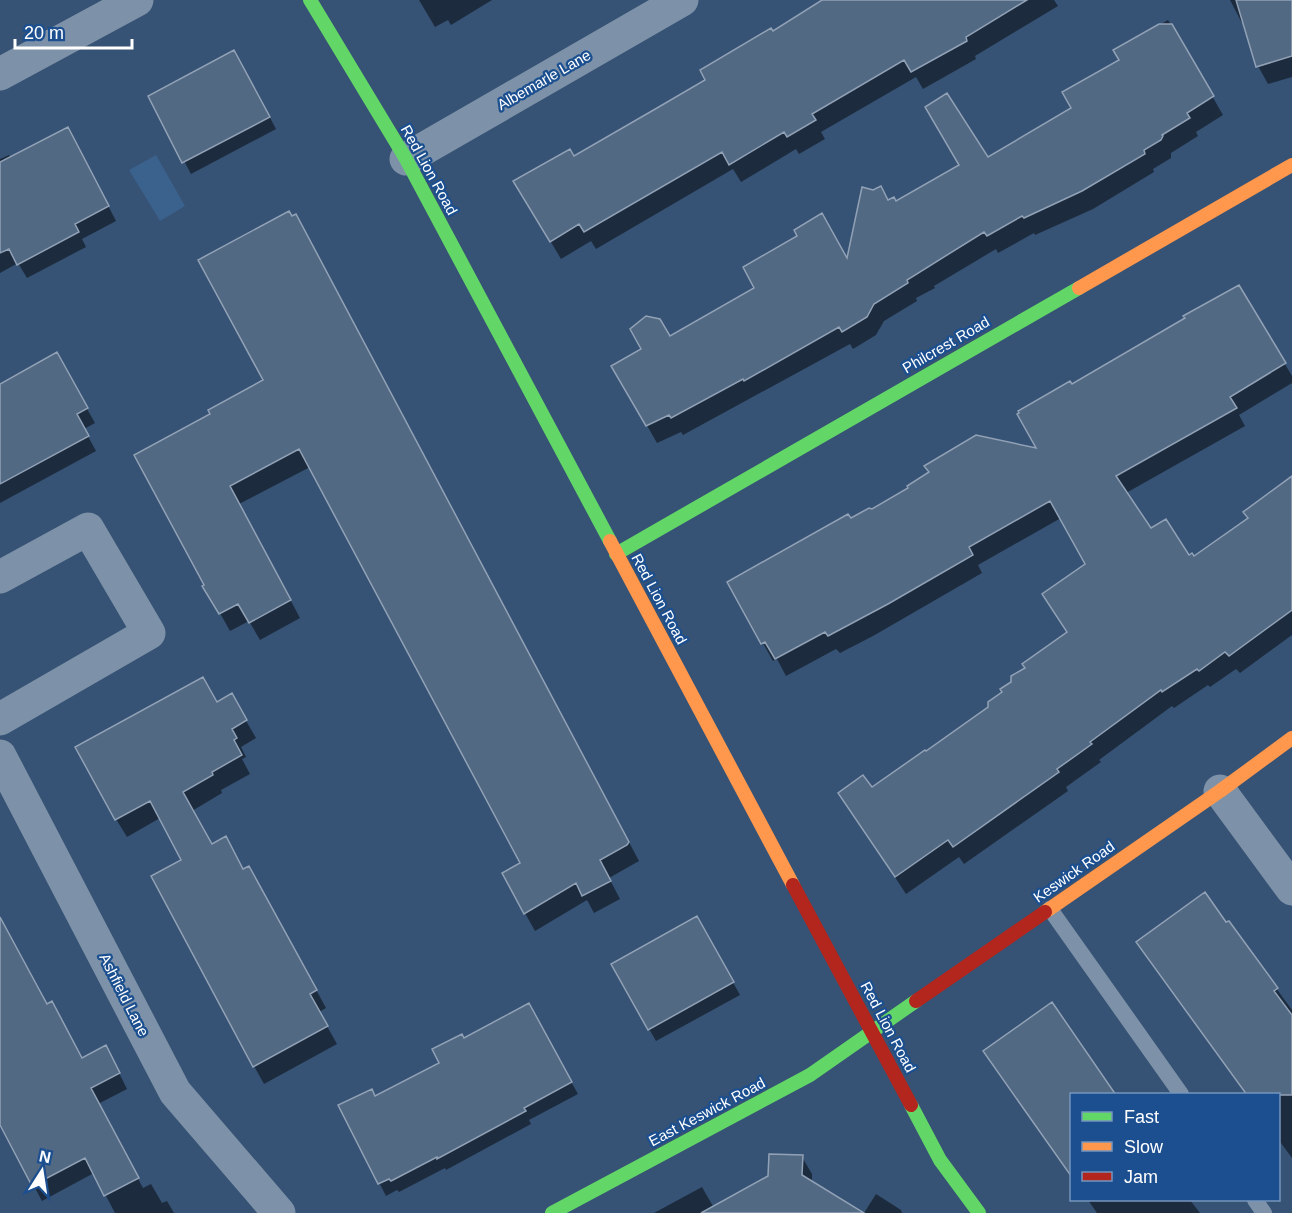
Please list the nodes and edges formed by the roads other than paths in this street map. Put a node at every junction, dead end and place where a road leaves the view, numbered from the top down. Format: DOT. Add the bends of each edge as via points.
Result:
graph roads {
  1 [pos="137,0"];
  2 [pos="310,0"];
  3 [pos="682,0"];
  4 [pos="0,74"];
  5 [pos="406,159"];
  6 [pos="1292,165"];
  7 [pos="616,554"];
  8 [pos="0,577"];
  9 [pos="0,719"];
  10 [pos="1292,738"];
  11 [pos="0,756"];
  12 [pos="1220,791"];
  13 [pos="1292,889"];
  14 [pos="1050,909"];
  15 [pos="873,1032"];
  16 [pos="1180,1093"];
  17 [pos="279,1213"];
  18 [pos="552,1213"];
  19 [pos="979,1213"];
  1 -- 4 [label="street"];
  2 -- 5 [label="street, Red Lion Road"];
  3 -- 5 [label="street, Albemarle Lane"];
  5 -- 7 [label="street, Red Lion Road"];
  6 -- 7 [label="street, Philcrest Road"];
  7 -- 15 [label="street, Red Lion Road"];
  8 -- 9 [label="street" via="88,529 149,633"];
  10 -- 12 [label="street, Keswick Road"];
  11 -- 17 [label="street, Ashfield Lane" via="175,1092"];
  12 -- 13 [label="street"];
  12 -- 14 [label="street, Keswick Road"];
  14 -- 15 [label="street, Keswick Road"];
  14 -- 16 [label="lane"];
  15 -- 18 [label="street, East Keswick Road" via="810,1075"];
  15 -- 19 [label="street, Red Lion Road" via="940,1160"];
}
